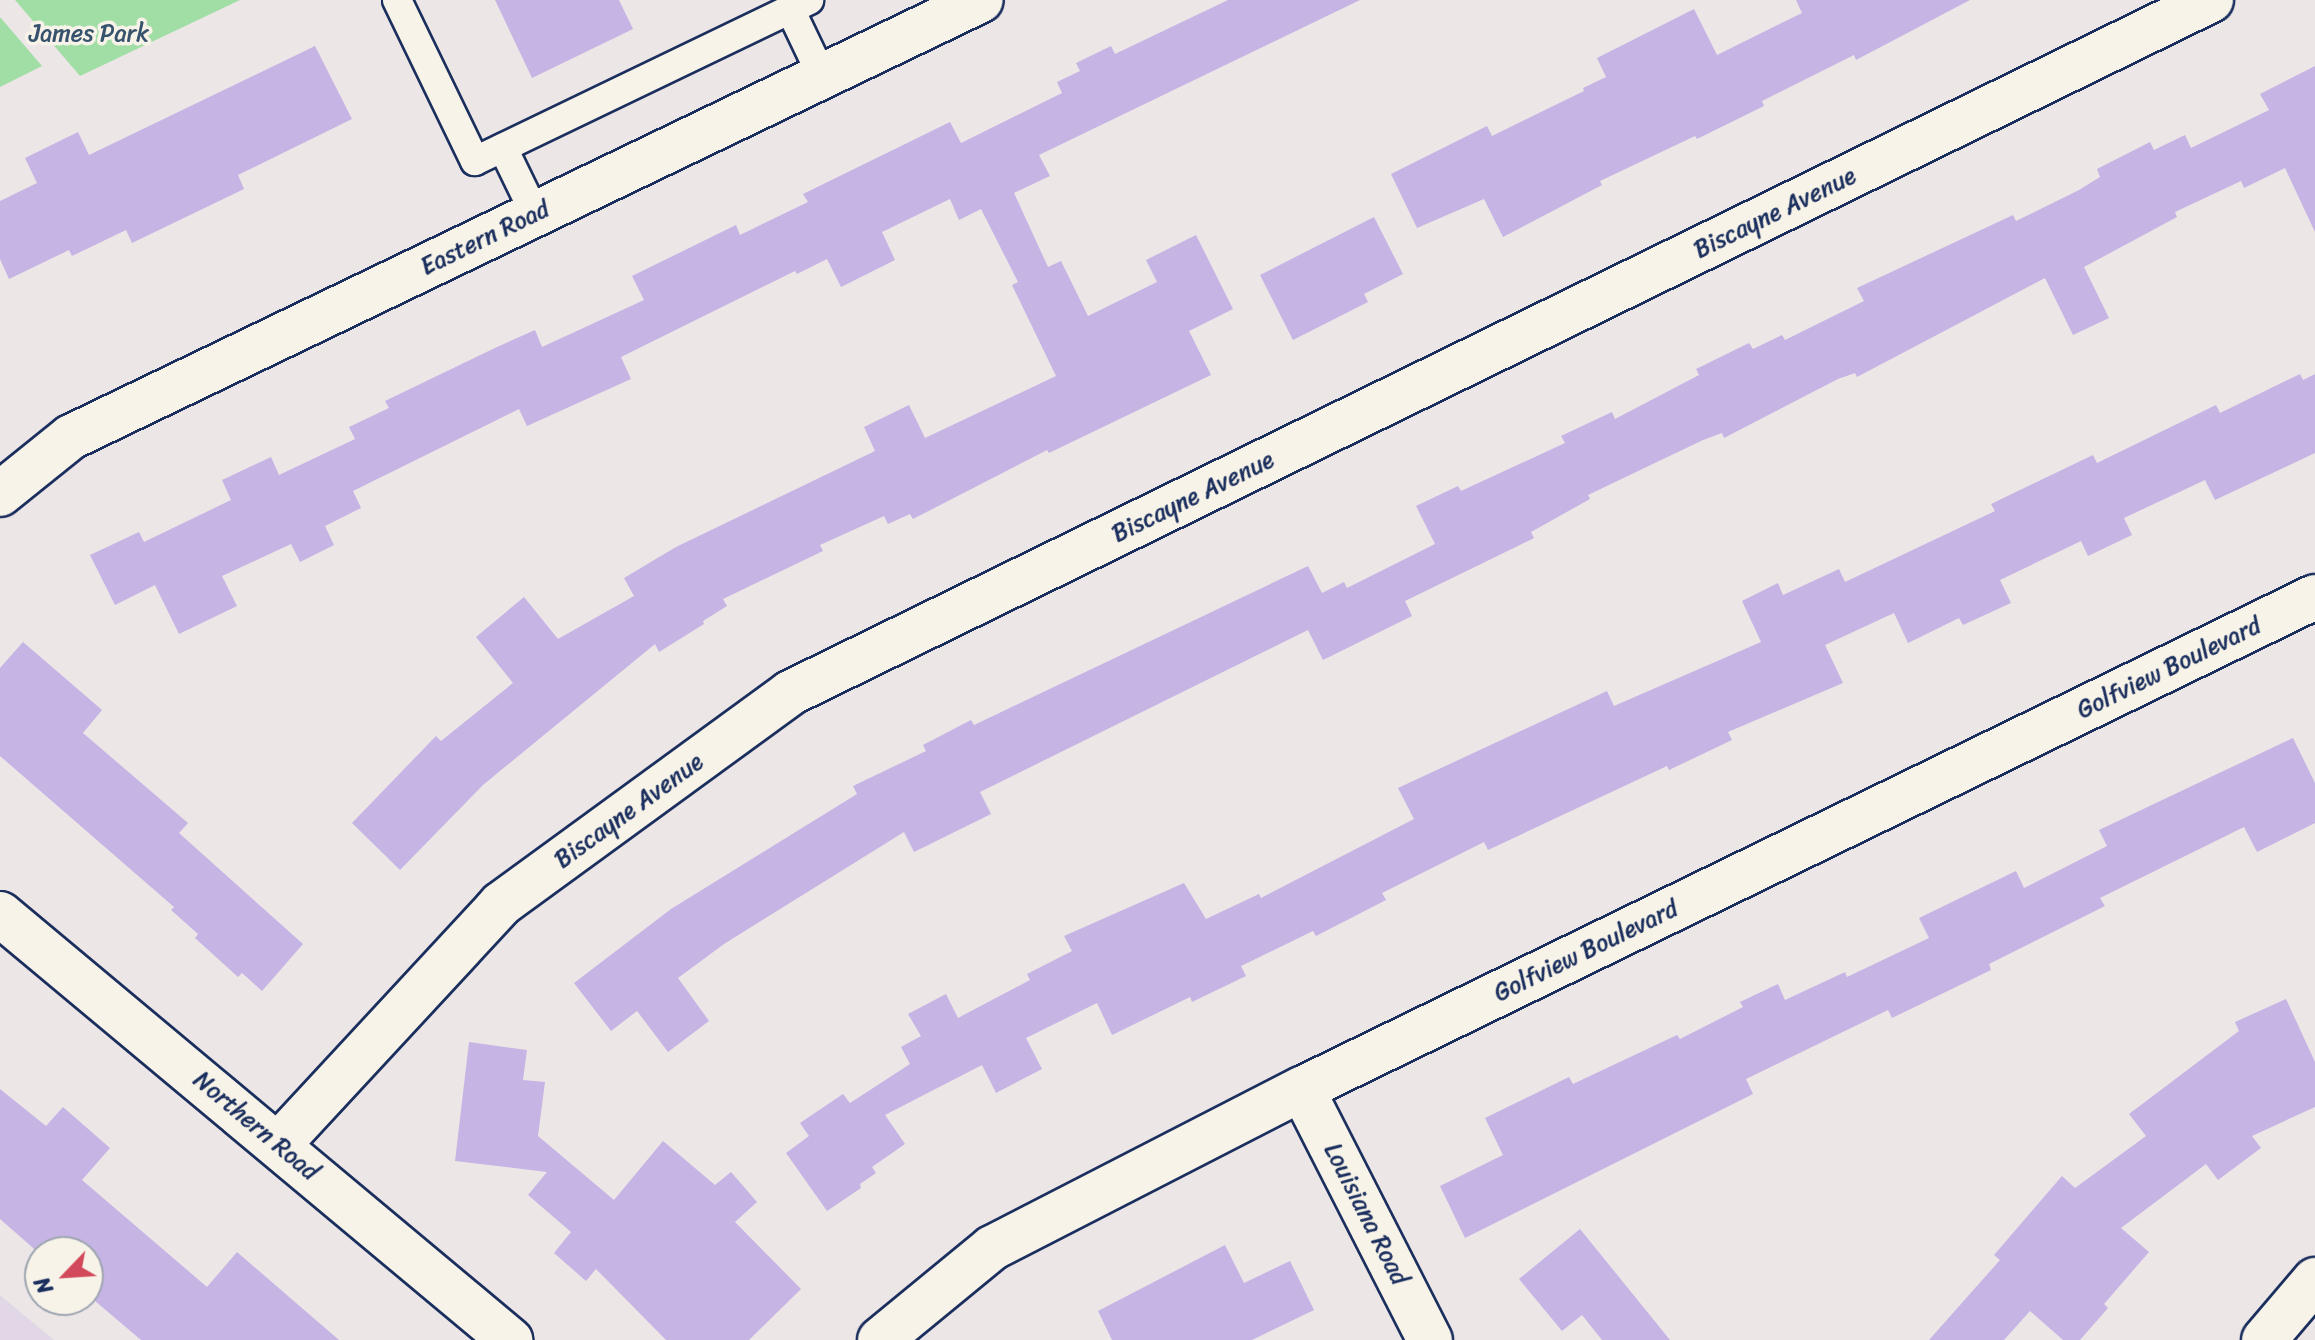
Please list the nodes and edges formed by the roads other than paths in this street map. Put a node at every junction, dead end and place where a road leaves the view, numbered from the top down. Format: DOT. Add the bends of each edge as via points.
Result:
graph roads {
  1 [pos="397,0"];
  2 [pos="981,0"];
  3 [pos="2211,0"];
  4 [pos="800,4"];
  5 [pos="822,76"];
  6 [pos="503,148"];
  7 [pos="535,214"];
  8 [pos="0,494"];
  9 [pos="2315,597"];
  10 [pos="0,914"];
  11 [pos="1302,1089"];
  12 [pos="279,1144"];
  13 [pos="2315,1280"];
  14 [pos="510,1340"];
  15 [pos="880,1340"];
  16 [pos="1430,1340"];
  17 [pos="2264,1340"];
  1 -- 6 [label="lane" via="475,161"];
  2 -- 5 [label="street, Eastern Road"];
  3 -- 12 [label="street, Biscayne Avenue" via="790,693 501,904"];
  4 -- 5 [label="lane"];
  4 -- 6 [label="lane"];
  5 -- 7 [label="street, Eastern Road"];
  6 -- 7 [label="lane"];
  7 -- 8 [label="street, Eastern Road" via="71,437"];
  9 -- 11 [label="street, Golfview Boulevard"];
  10 -- 12 [label="street, Northern Road"];
  11 -- 15 [label="street, Golfview Boulevard" via="992,1248"];
  11 -- 16 [label="street, Louisiana Road"];
  12 -- 14 [label="street, Northern Road"];
  13 -- 17 [label="street"];
}
